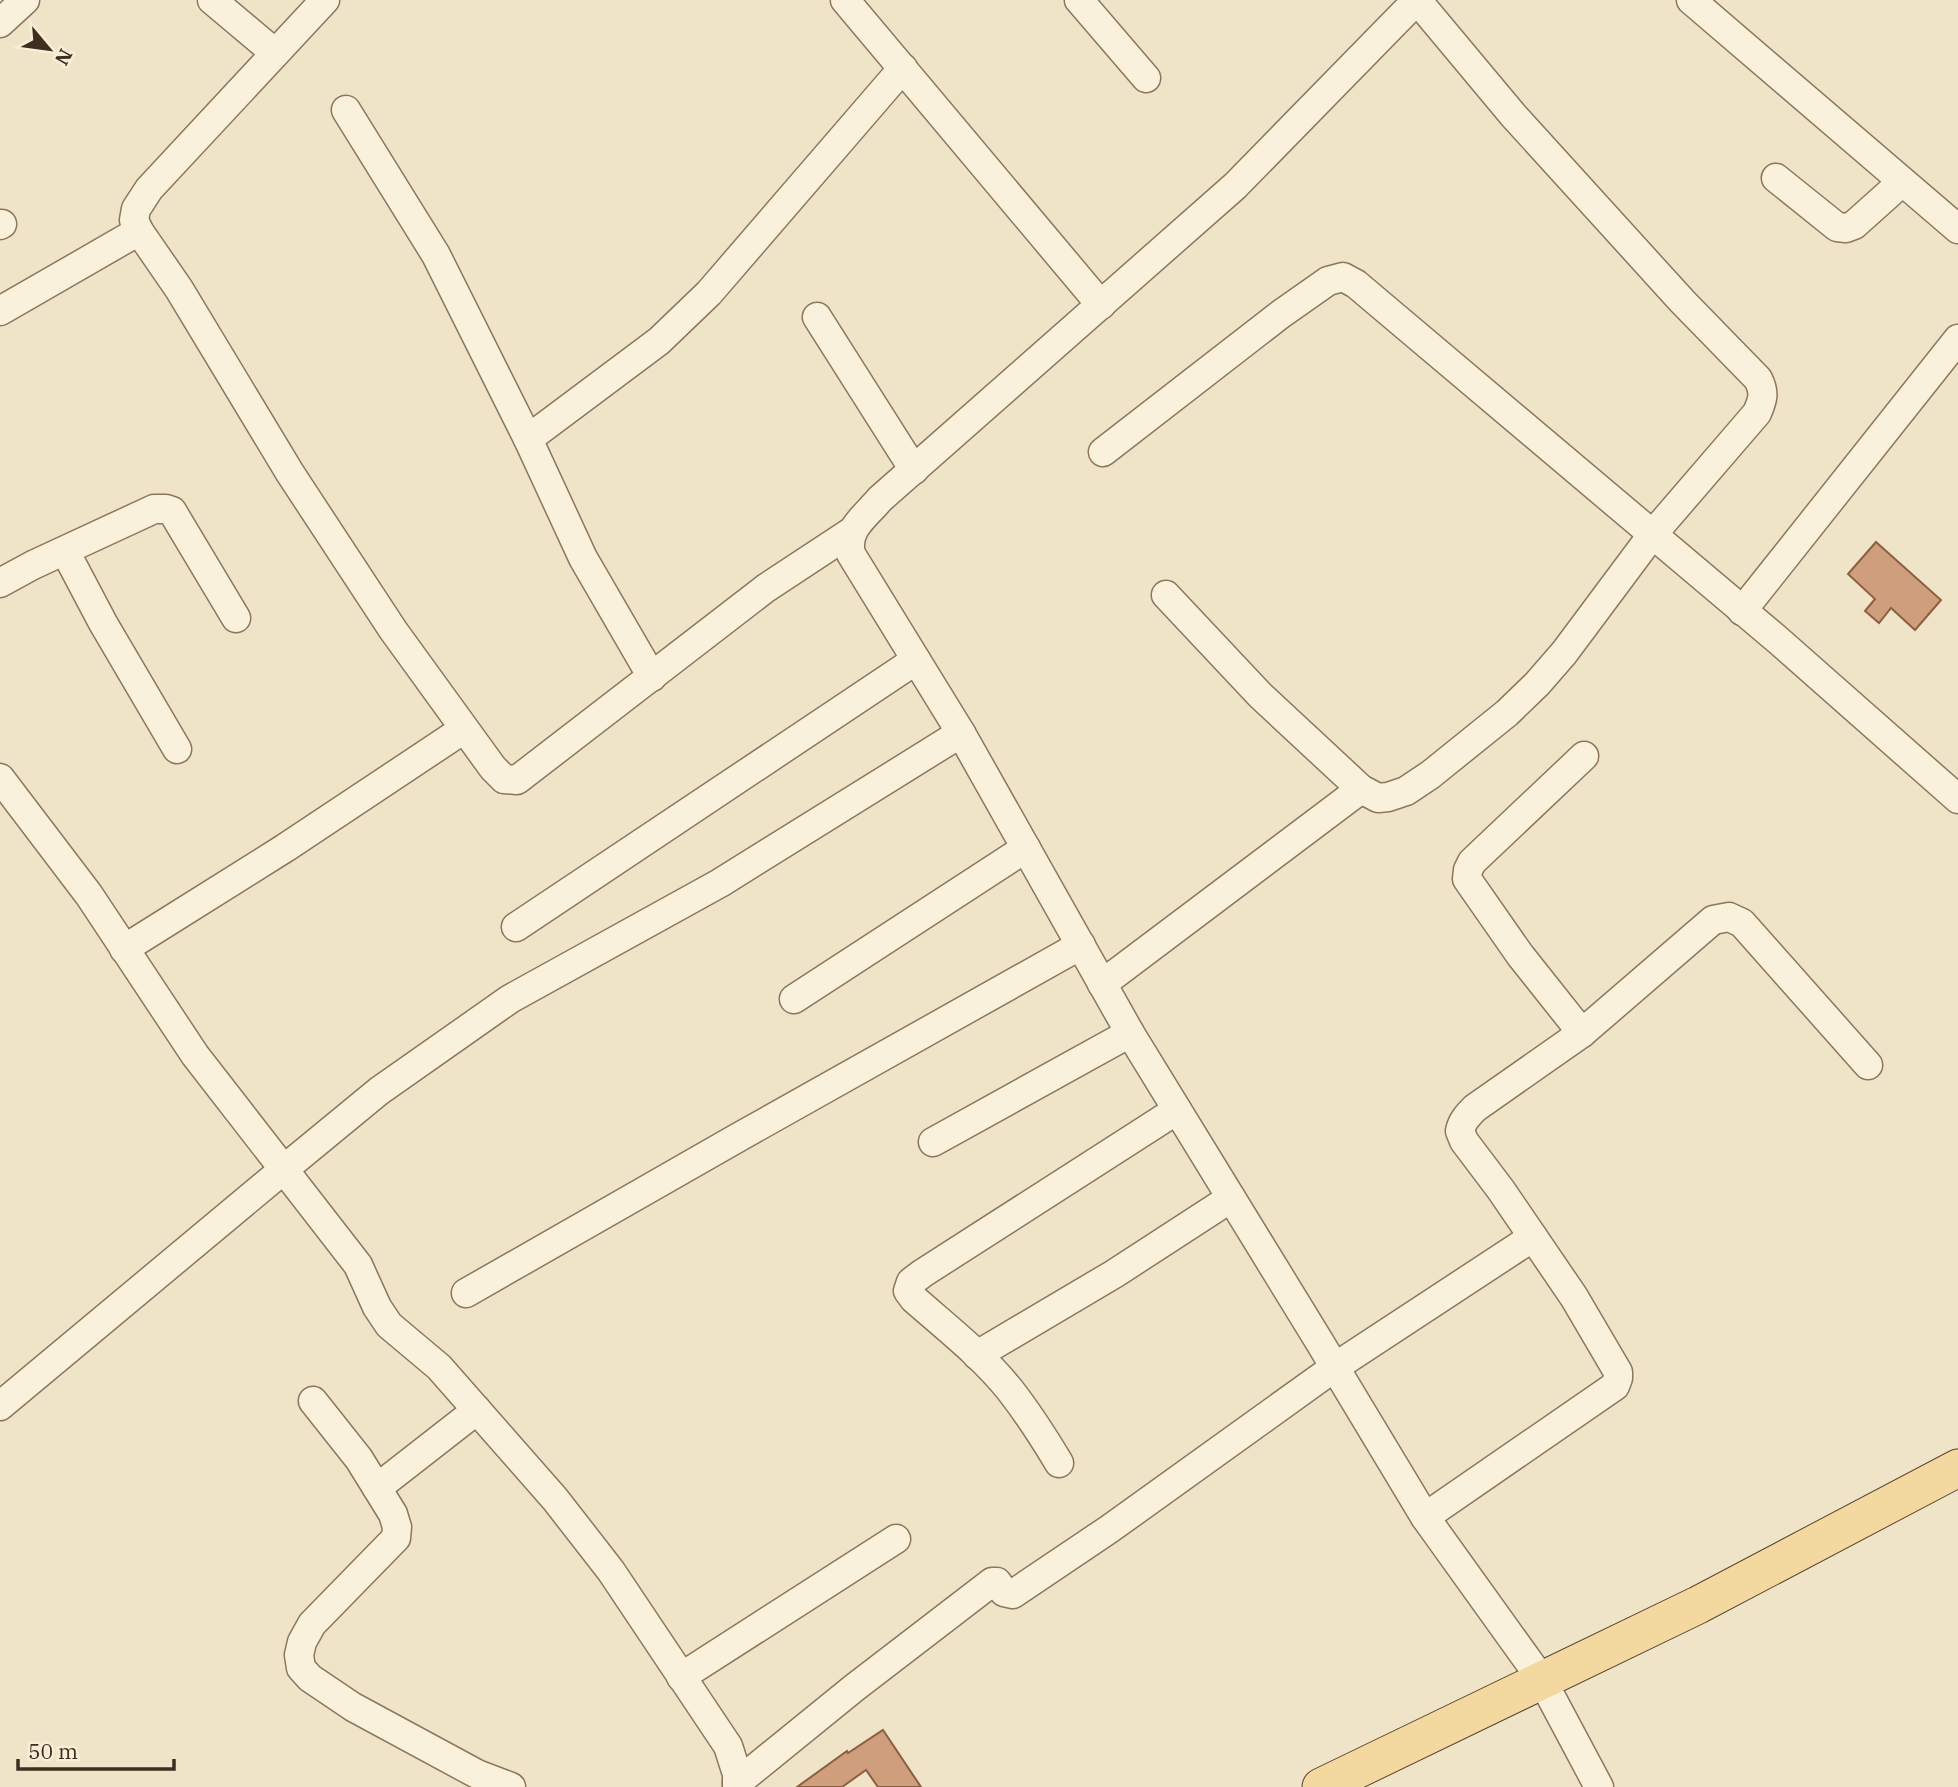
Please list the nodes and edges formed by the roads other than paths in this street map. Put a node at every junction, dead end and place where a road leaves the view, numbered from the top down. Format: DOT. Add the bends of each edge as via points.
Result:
graph roads {
  1 [pos="25,0"];
  2 [pos="212,0"];
  3 [pos="325,0"];
  4 [pos="845,0"];
  5 [pos="1079,0"];
  6 [pos="1691,0"];
  7 [pos="0,23"];
  8 [pos="275,53"];
  9 [pos="903,68"];
  10 [pos="1146,78"];
  11 [pos="346,110"];
  12 [pos="1776,178"];
  13 [pos="1902,181"];
  14 [pos="1953,214"];
  15 [pos="139,231"];
  16 [pos="1101,305"];
  17 [pos="0,311"];
  18 [pos="817,317"];
  19 [pos="1958,339"];
  20 [pos="528,439"];
  21 [pos="1103,452"];
  22 [pos="914,470"];
  23 [pos="851,532"];
  24 [pos="1652,535"];
  25 [pos="65,551"];
  26 [pos="0,583"];
  27 [pos="1166,595"];
  28 [pos="1742,611"];
  29 [pos="236,618"];
  30 [pos="916,660"];
  31 [pos="652,677"];
  32 [pos="464,729"];
  33 [pos="961,733"];
  34 [pos="177,749"];
  35 [pos="1584,756"];
  36 [pos="1,782"];
  37 [pos="1361,789"];
  38 [pos="1958,799"];
  39 [pos="1026,848"];
  40 [pos="516,927"];
  41 [pos="1081,945"];
  42 [pos="124,949"];
  43 [pos="1102,984"];
  44 [pos="794,999"];
  45 [pos="1130,1033"];
  46 [pos="1583,1033"];
  47 [pos="1868,1065"];
  48 [pos="1177,1110"];
  49 [pos="933,1142"];
  50 [pos="283,1170"];
  51 [pos="1231,1198"];
  52 [pos="1533,1237"];
  53 [pos="466,1293"];
  54 [pos="977,1355"];
  55 [pos="1335,1367"];
  56 [pos="313,1401"];
  57 [pos="0,1406"];
  58 [pos="477,1410"];
  59 [pos="1059,1463"];
  60 [pos="1958,1468"];
  61 [pos="377,1488"];
  62 [pos="1425,1517"];
  63 [pos="896,1539"];
  64 [pos="681,1677"];
  65 [pos="1542,1680"];
  66 [pos="737,1785"];
  67 [pos="510,1787"];
  68 [pos="1321,1787"];
  69 [pos="1599,1787"];
  1 -- 7 [label="street"];
  2 -- 8 [label="street"];
  3 -- 8 [label="street"];
  4 -- 9 [label="street"];
  5 -- 10 [label="street"];
  6 -- 13 [label="street"];
  8 -- 15 [label="street" via="149,189 136,209"];
  9 -- 16 [label="street"];
  9 -- 20 [label="street" via="709,293 659,341"];
  11 -- 20 [label="street" via="436,255"];
  12 -- 13 [label="street" via="1837,227 1846,228"];
  13 -- 14 [label="street"];
  15 -- 17 [label="street"];
  15 -- 32 [label="street" via="290,473"];
  16 -- 22 [label="street"];
  16 -- 24 [label="street" via="1235,186 1417,0 1513,115 1763,389 1757,413"];
  18 -- 22 [label="street"];
  19 -- 28 [label="street"];
  20 -- 31 [label="street" via="583,558"];
  21 -- 24 [label="street" via="1280,314 1328,281 1343,277"];
  22 -- 23 [label="street"];
  23 -- 30 [label="street" via="851,554"];
  23 -- 31 [label="street" via="766,588"];
  24 -- 28 [label="street"];
  24 -- 37 [label="street" via="1564,653 1507,713 1405,791 1378,798"];
  25 -- 26 [label="street"];
  25 -- 29 [label="street" via="154,509 172,511"];
  25 -- 34 [label="street"];
  27 -- 37 [label="street" via="1260,695"];
  28 -- 38 [label="street"];
  30 -- 33 [label="street"];
  30 -- 40 [label="street"];
  31 -- 32 [label="street" via="517,780 504,779"];
  32 -- 42 [label="street"];
  33 -- 39 [label="street"];
  33 -- 50 [label="street" via="720,883 510,999 379,1091"];
  35 -- 46 [label="street" via="1472,862 1467,879"];
  36 -- 42 [label="street" via="89,895"];
  37 -- 43 [label="street"];
  39 -- 41 [label="street"];
  39 -- 44 [label="street"];
  41 -- 43 [label="street"];
  41 -- 53 [label="street"];
  42 -- 50 [label="street" via="195,1055"];
  43 -- 45 [label="street"];
  45 -- 48 [label="street"];
  45 -- 49 [label="street"];
  46 -- 47 [label="street" via="1713,920 1729,917 1742,923"];
  46 -- 52 [label="street" via="1475,1108 1460,1131"];
  48 -- 51 [label="street"];
  48 -- 54 [label="street" via="911,1282 908,1291 914,1299"];
  50 -- 57 [label="street"];
  50 -- 58 [label="street" via="358,1265 389,1325 439,1367"];
  51 -- 54 [label="street"];
  51 -- 55 [label="street"];
  52 -- 55 [label="street"];
  52 -- 62 [label="street" via="1618,1372 1615,1386"];
  54 -- 59 [label="street" via="1009,1389"];
  55 -- 62 [label="street"];
  55 -- 66 [label="street" via="1013,1594 1004,1592 997,1582 986,1586"];
  56 -- 61 [label="street"];
  58 -- 61 [label="street"];
  58 -- 64 [label="street" via="611,1571"];
  60 -- 65 [label="main road" via="1698,1605"];
  61 -- 67 [label="street" via="393,1514 396,1538 312,1624 302,1642 301,1668 353,1707"];
  62 -- 65 [label="street"];
  63 -- 64 [label="street"];
  64 -- 66 [label="street" via="728,1746"];
  65 -- 68 [label="main road"];
  65 -- 69 [label="street"];
}
